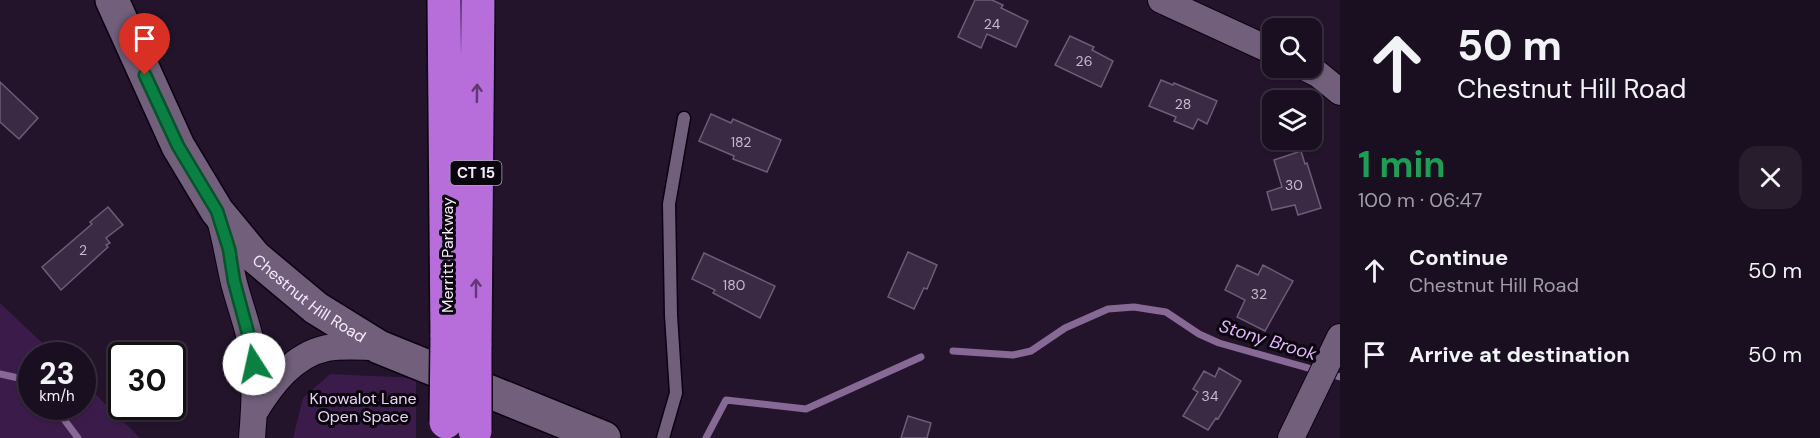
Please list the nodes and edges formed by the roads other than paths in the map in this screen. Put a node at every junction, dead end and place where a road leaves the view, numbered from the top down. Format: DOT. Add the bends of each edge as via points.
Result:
graph roads {
  1 [pos="112,0"];
  2 [pos="444,0"];
  3 [pos="478,0"];
  4 [pos="1161,0"];
  5 [pos="1262,46"];
  6 [pos="1322,77"];
  7 [pos="1340,92"];
  8 [pos="684,118"];
  9 [pos="217,211"];
  10 [pos="461,341"];
  11 [pos="379,347"];
  12 [pos="1335,349"];
  13 [pos="254,413"];
  14 [pos="461,432"];
  15 [pos="252,438"];
  16 [pos="604,438"];
  17 [pos="663,438"];
  18 [pos="1291,438"];
  1 -- 9 [label="main road, Chestnut Hill Road" via="167,124"];
  2 -- 10 [label="highway, Merritt Parkway / CT 15"];
  10 -- 3 [label="highway, Merritt Parkway / CT 15, one-way"];
  4 -- 5 [label="street"];
  6 -- 7 [label="street"];
  8 -- 17 [label="lane" via="669,204 676,393"];
  9 -- 11 [label="main road, Chestnut Hill Road" via="255,257 296,293"];
  9 -- 13 [label="street" via="254,364"];
  10 -- 14 [label="highway, Merritt Parkway / CT 15, bridge"];
  11 -- 13 [label="street" via="328,348 308,355 269,388"];
  11 -- 16 [label="main road, Chestnut Hill Road"];
  12 -- 18 [label="street"];
  13 -- 15 [label="street"];
}
